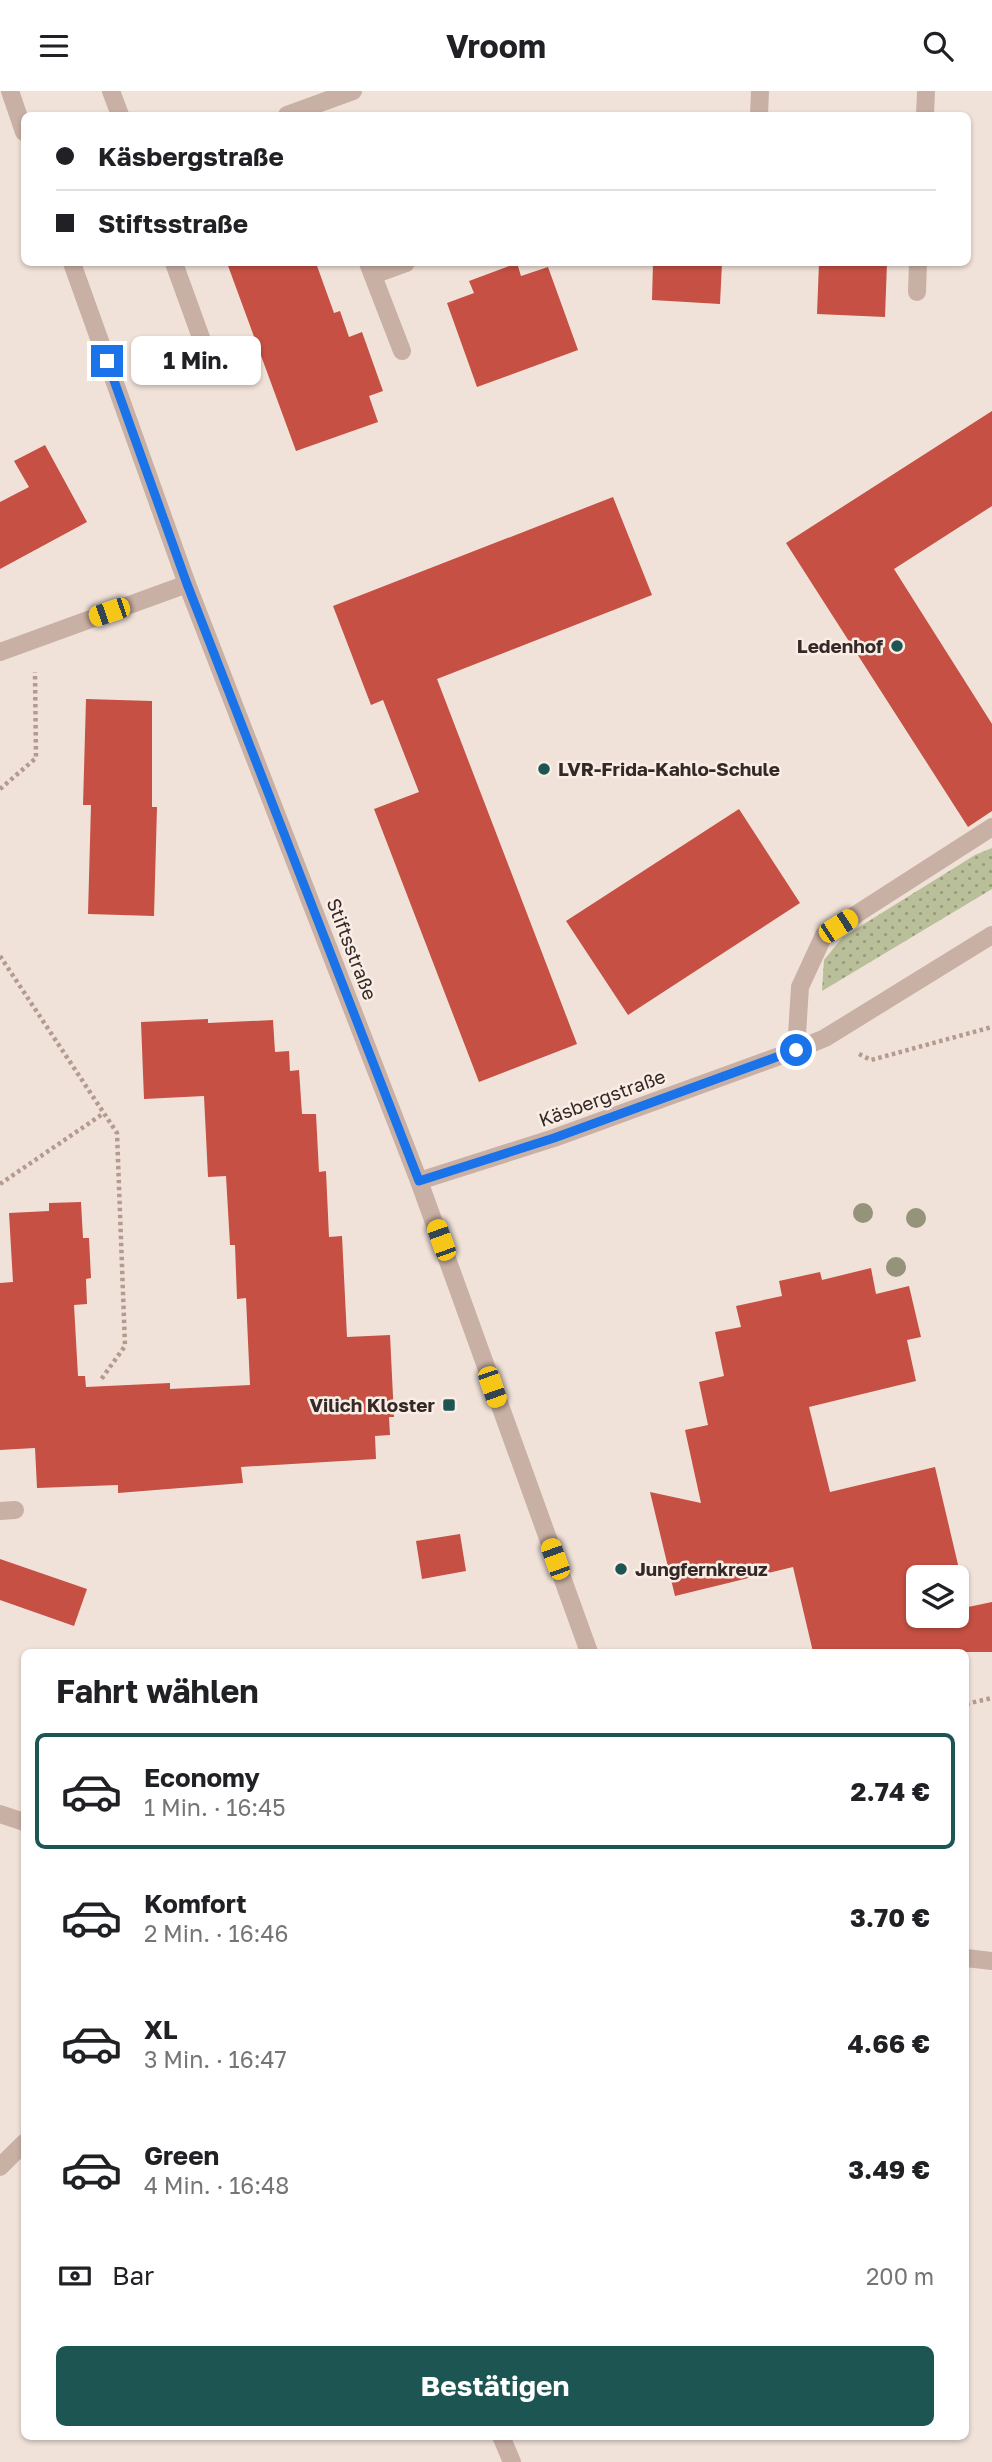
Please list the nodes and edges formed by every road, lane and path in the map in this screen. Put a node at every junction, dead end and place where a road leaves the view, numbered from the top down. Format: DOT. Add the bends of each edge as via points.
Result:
graph roads {
  1 [pos="10,91"];
  2 [pos="111,91"];
  3 [pos="353,91"];
  4 [pos="760,91"];
  5 [pos="926,91"];
  6 [pos="309,105"];
  7 [pos="119,112"];
  8 [pos="759,112"];
  9 [pos="925,112"];
  10 [pos="21,122"];
  11 [pos="73,266"];
  12 [pos="175,266"];
  13 [pos="388,266"];
  14 [pos="918,266"];
  15 [pos="370,269"];
  16 [pos="917,292"];
  17 [pos="402,351"];
  18 [pos="212,368"];
  19 [pos="187,584"];
  20 [pos="35,639"];
  21 [pos="0,652"];
  22 [pos="0,789"];
  23 [pos="992,827"];
  24 [pos="992,935"];
  25 [pos="0,956"];
  26 [pos="992,1027"];
  27 [pos="825,1038"];
  28 [pos="796,1050"];
  29 [pos="104,1113"];
  30 [pos="419,1181"];
  31 [pos="0,1184"];
  32 [pos="100,1381"];
  33 [pos="588,1649"];
  34 [pos="992,1698"];
  35 [pos="969,1703"];
  36 [pos="0,1814"];
  37 [pos="21,1821"];
  38 [pos="969,1958"];
  39 [pos="992,1961"];
  40 [pos="21,2146"];
  41 [pos="0,2167"];
  42 [pos="503,2440"];
  43 [pos="512,2462"];
  1 -- 10 [label="street"];
  2 -- 7 [label="street"];
  3 -- 6 [label="street"];
  4 -- 8 [label="street"];
  5 -- 9 [label="street"];
  11 -- 19 [label="street, Stiftsstraße"];
  12 -- 18 [label="street"];
  13 -- 15 [label="street"];
  14 -- 16 [label="street"];
  15 -- 17 [label="street"];
  19 -- 20 [label="street"];
  19 -- 30 [label="street, Stiftsstraße"];
  20 -- 21 [label="street"];
  20 -- 22 [label="path" via="36,758"];
  23 -- 28 [label="street" via="824,935 800,987"];
  24 -- 27 [label="street, Käsbergstraße"];
  25 -- 29 [label="path"];
  26 -- 27 [label="path" via="871,1061"];
  27 -- 28 [label="street, Käsbergstraße"];
  28 -- 30 [label="street, Käsbergstraße" via="554,1138"];
  29 -- 31 [label="path"];
  29 -- 32 [label="path" via="117,1133 125,1346"];
  30 -- 33 [label="street, Stiftsstraße"];
  34 -- 35 [label="path"];
  36 -- 37 [label="street"];
  38 -- 39 [label="street"];
  40 -- 41 [label="street"];
  42 -- 43 [label="street"];
}
